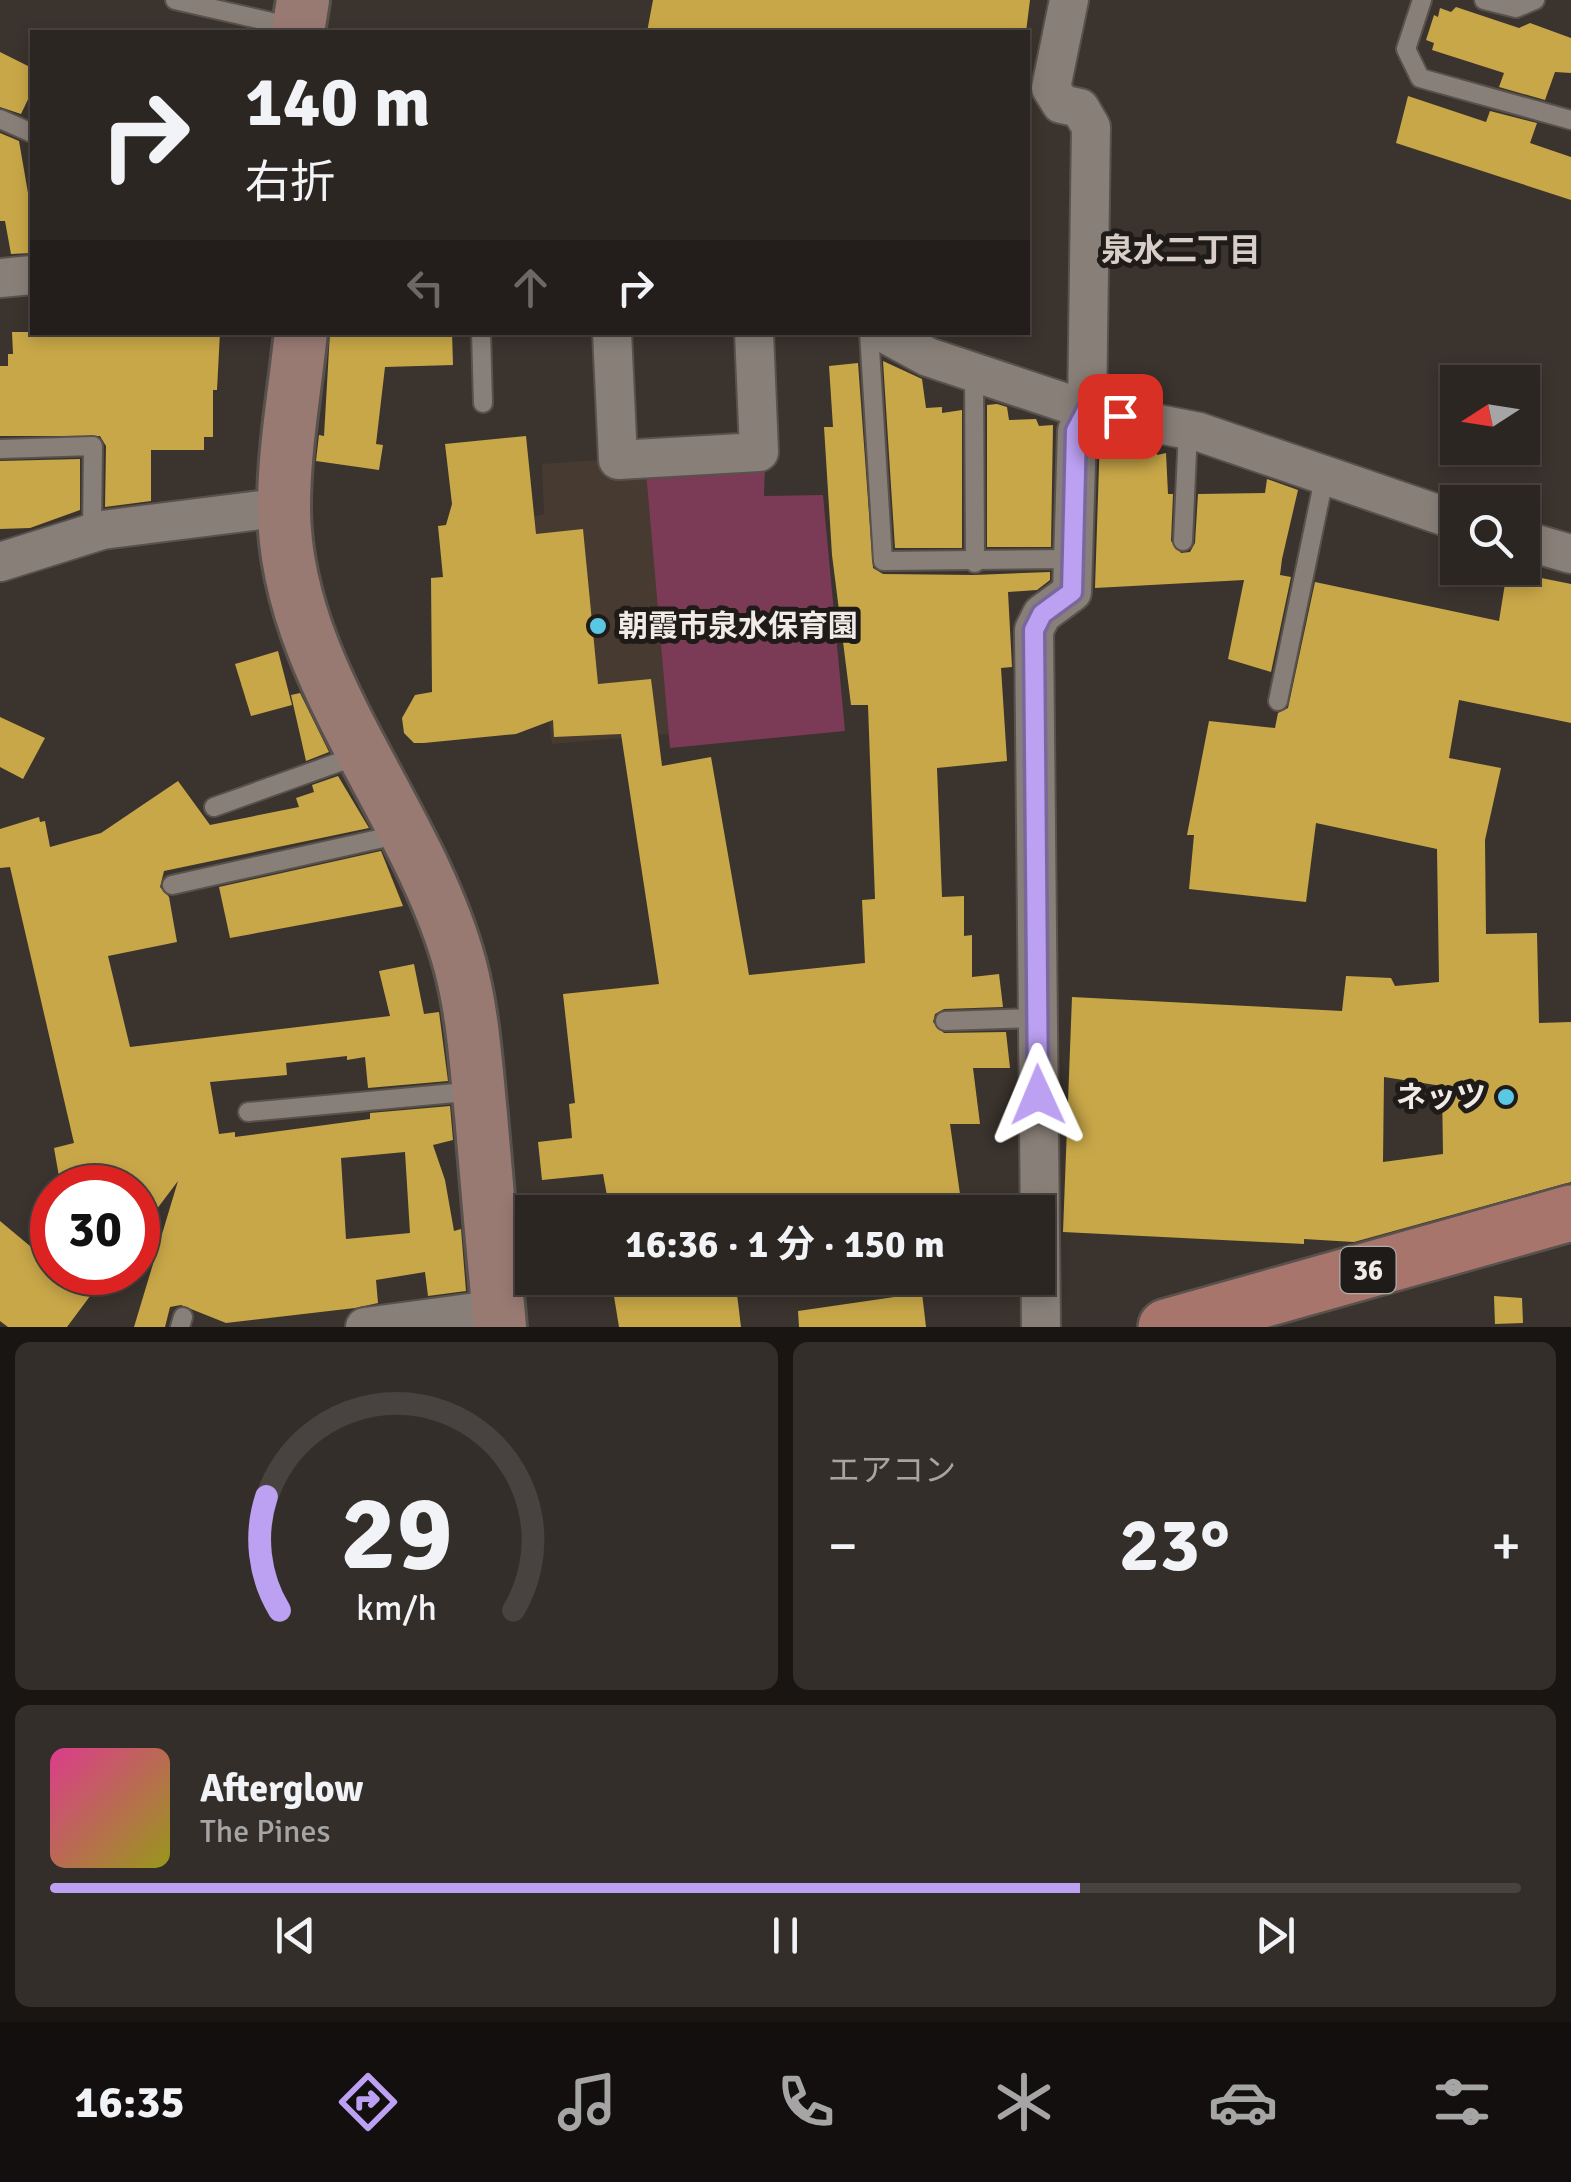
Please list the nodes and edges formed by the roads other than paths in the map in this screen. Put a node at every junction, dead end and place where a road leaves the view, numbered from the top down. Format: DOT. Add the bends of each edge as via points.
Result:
graph roads {
  1 [pos="175,0"];
  2 [pos="1069,0"];
  3 [pos="1422,0"];
  4 [pos="1484,0"];
  5 [pos="1535,0"];
  6 [pos="299,20"];
  7 [pos="0,119"];
  8 [pos="1571,120"];
  9 [pos="30,132"];
  10 [pos="30,276"];
  11 [pos="0,278"];
  12 [pos="301,335"];
  13 [pos="481,335"];
  14 [pos="612,335"];
  15 [pos="754,335"];
  16 [pos="869,335"];
  17 [pos="887,335"];
  18 [pos="974,373"];
  19 [pos="483,403"];
  20 [pos="1087,410"];
  21 [pos="1188,430"];
  22 [pos="0,449"];
  23 [pos="1324,474"];
  24 [pos="284,507"];
  25 [pos="1440,515"];
  26 [pos="92,534"];
  27 [pos="1183,540"];
  28 [pos="1540,545"];
  29 [pos="1571,554"];
  30 [pos="1072,559"];
  31 [pos="0,562"];
  32 [pos="976,563"];
  33 [pos="1278,701"];
  34 [pos="363,754"];
  35 [pos="214,807"];
  36 [pos="406,832"];
  37 [pos="172,885"];
  38 [pos="1037,1018"];
  39 [pos="945,1021"];
  40 [pos="479,1091"];
  41 [pos="248,1112"];
  42 [pos="1571,1213"];
  43 [pos="500,1318"];
  44 [pos="366,1327"];
  45 [pos="1041,1327"];
  46 [pos="1166,1327"];
  1 -- 6 [label="lane"];
  2 -- 20 [label="street" via="1051,88 1061,104 1080,108 1091,127"];
  3 -- 8 [label="lane" via="1406,50 1420,78"];
  4 -- 5 [label="lane" via="1516,8"];
  7 -- 9 [label="lane"];
  10 -- 11 [label="street"];
  12 -- 24 [label="street"];
  13 -- 19 [label="lane"];
  14 -- 15 [label="street" via="618,460 760,452"];
  16 -- 32 [label="lane" via="883,561"];
  17 -- 18 [label="street"];
  18 -- 20 [label="street"];
  18 -- 32 [label="lane"];
  20 -- 21 [label="street"];
  20 -- 30 [label="street" via="1076,431"];
  21 -- 23 [label="street"];
  21 -- 27 [label="lane"];
  22 -- 26 [label="lane" via="93,446"];
  23 -- 25 [label="street"];
  23 -- 33 [label="lane"];
  24 -- 26 [label="street"];
  24 -- 34 [label="street" via="316,654"];
  26 -- 31 [label="street"];
  28 -- 29 [label="street"];
  30 -- 32 [label="lane"];
  30 -- 38 [label="street" via="1072,592 1042,614 1034,630"];
  34 -- 35 [label="lane"];
  34 -- 36 [label="street"];
  36 -- 37 [label="lane"];
  36 -- 40 [label="street" via="460,966"];
  38 -- 39 [label="lane"];
  38 -- 45 [label="street"];
  40 -- 41 [label="lane"];
  40 -- 43 [label="street"];
  42 -- 46 [label="main road, 36"];
  43 -- 44 [label="street"];
}
